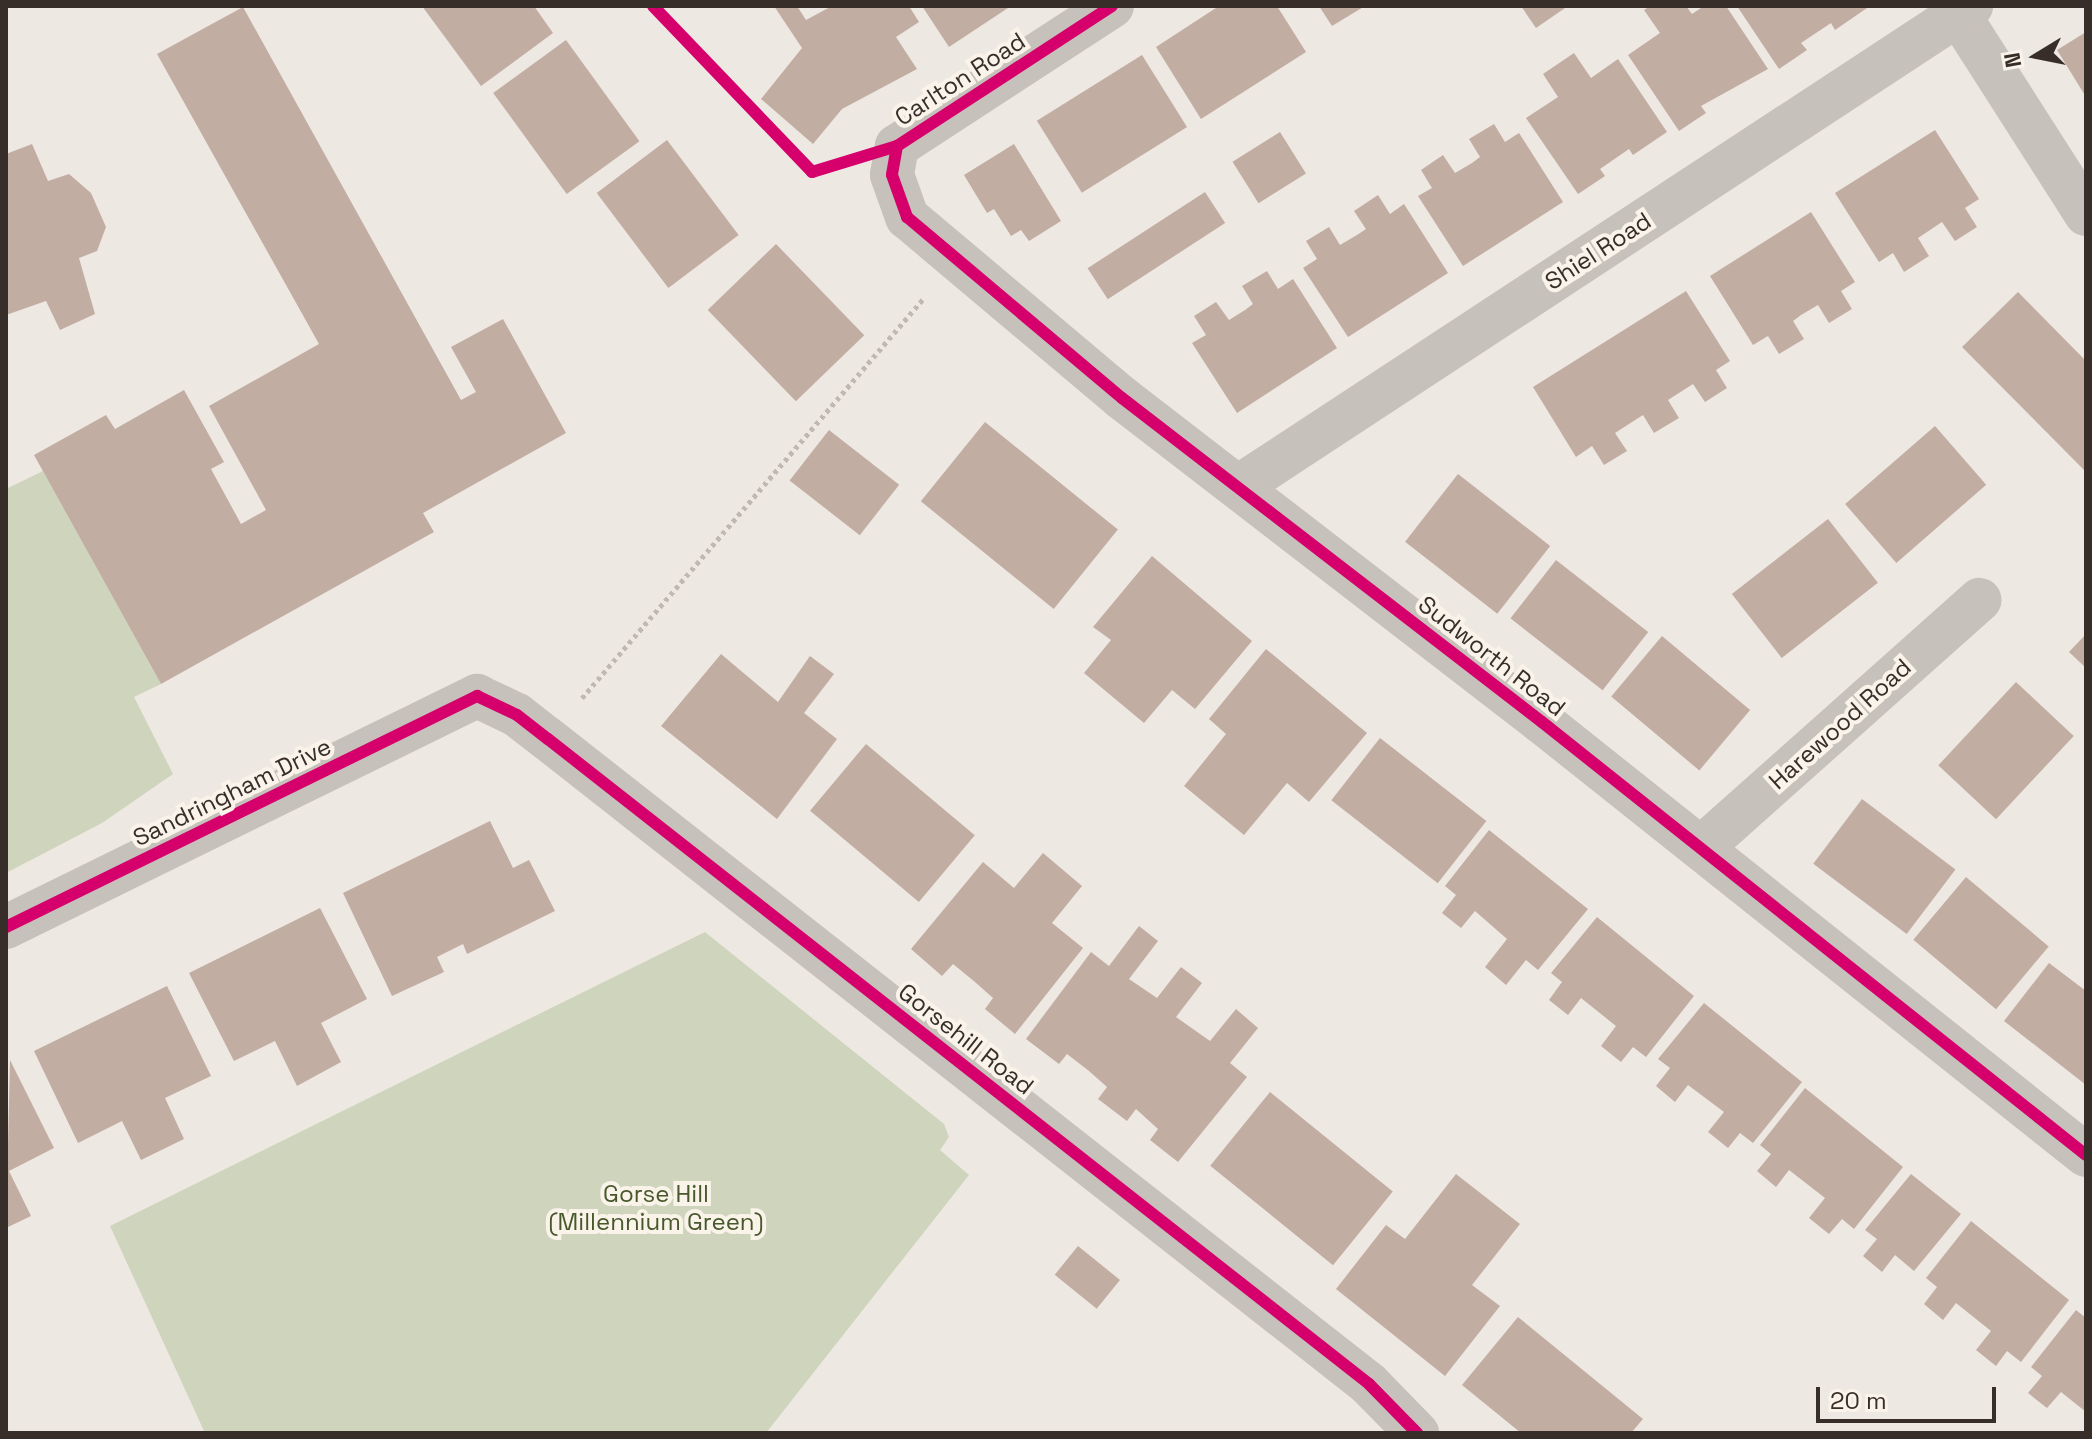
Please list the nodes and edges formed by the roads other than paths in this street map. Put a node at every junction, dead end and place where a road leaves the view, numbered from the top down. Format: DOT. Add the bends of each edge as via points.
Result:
graph roads {
  1 [pos="1112,6"];
  2 [pos="1961,9"];
  3 [pos="892,175"];
  4 [pos="2086,214"];
  5 [pos="1238,487"];
  6 [pos="1979,600"];
  7 [pos="477,696"];
  8 [pos="1701,848"];
  9 [pos="6,927"];
  10 [pos="2086,1155"];
  11 [pos="1417,1433"];
  1 -- 3 [label="street, Carlton Road" via="897,146"];
  2 -- 4 [label="street"];
  2 -- 5 [label="street, Shiel Road"];
  3 -- 5 [label="street, Sudworth Road" via="907,217"];
  5 -- 8 [label="street, Sudworth Road"];
  6 -- 8 [label="street, Harewood Road"];
  7 -- 9 [label="street, Sandringham Drive"];
  7 -- 11 [label="street, Gorsehill Road" via="517,715 548,739 1369,1384"];
  8 -- 10 [label="street, Sudworth Road"];
}
